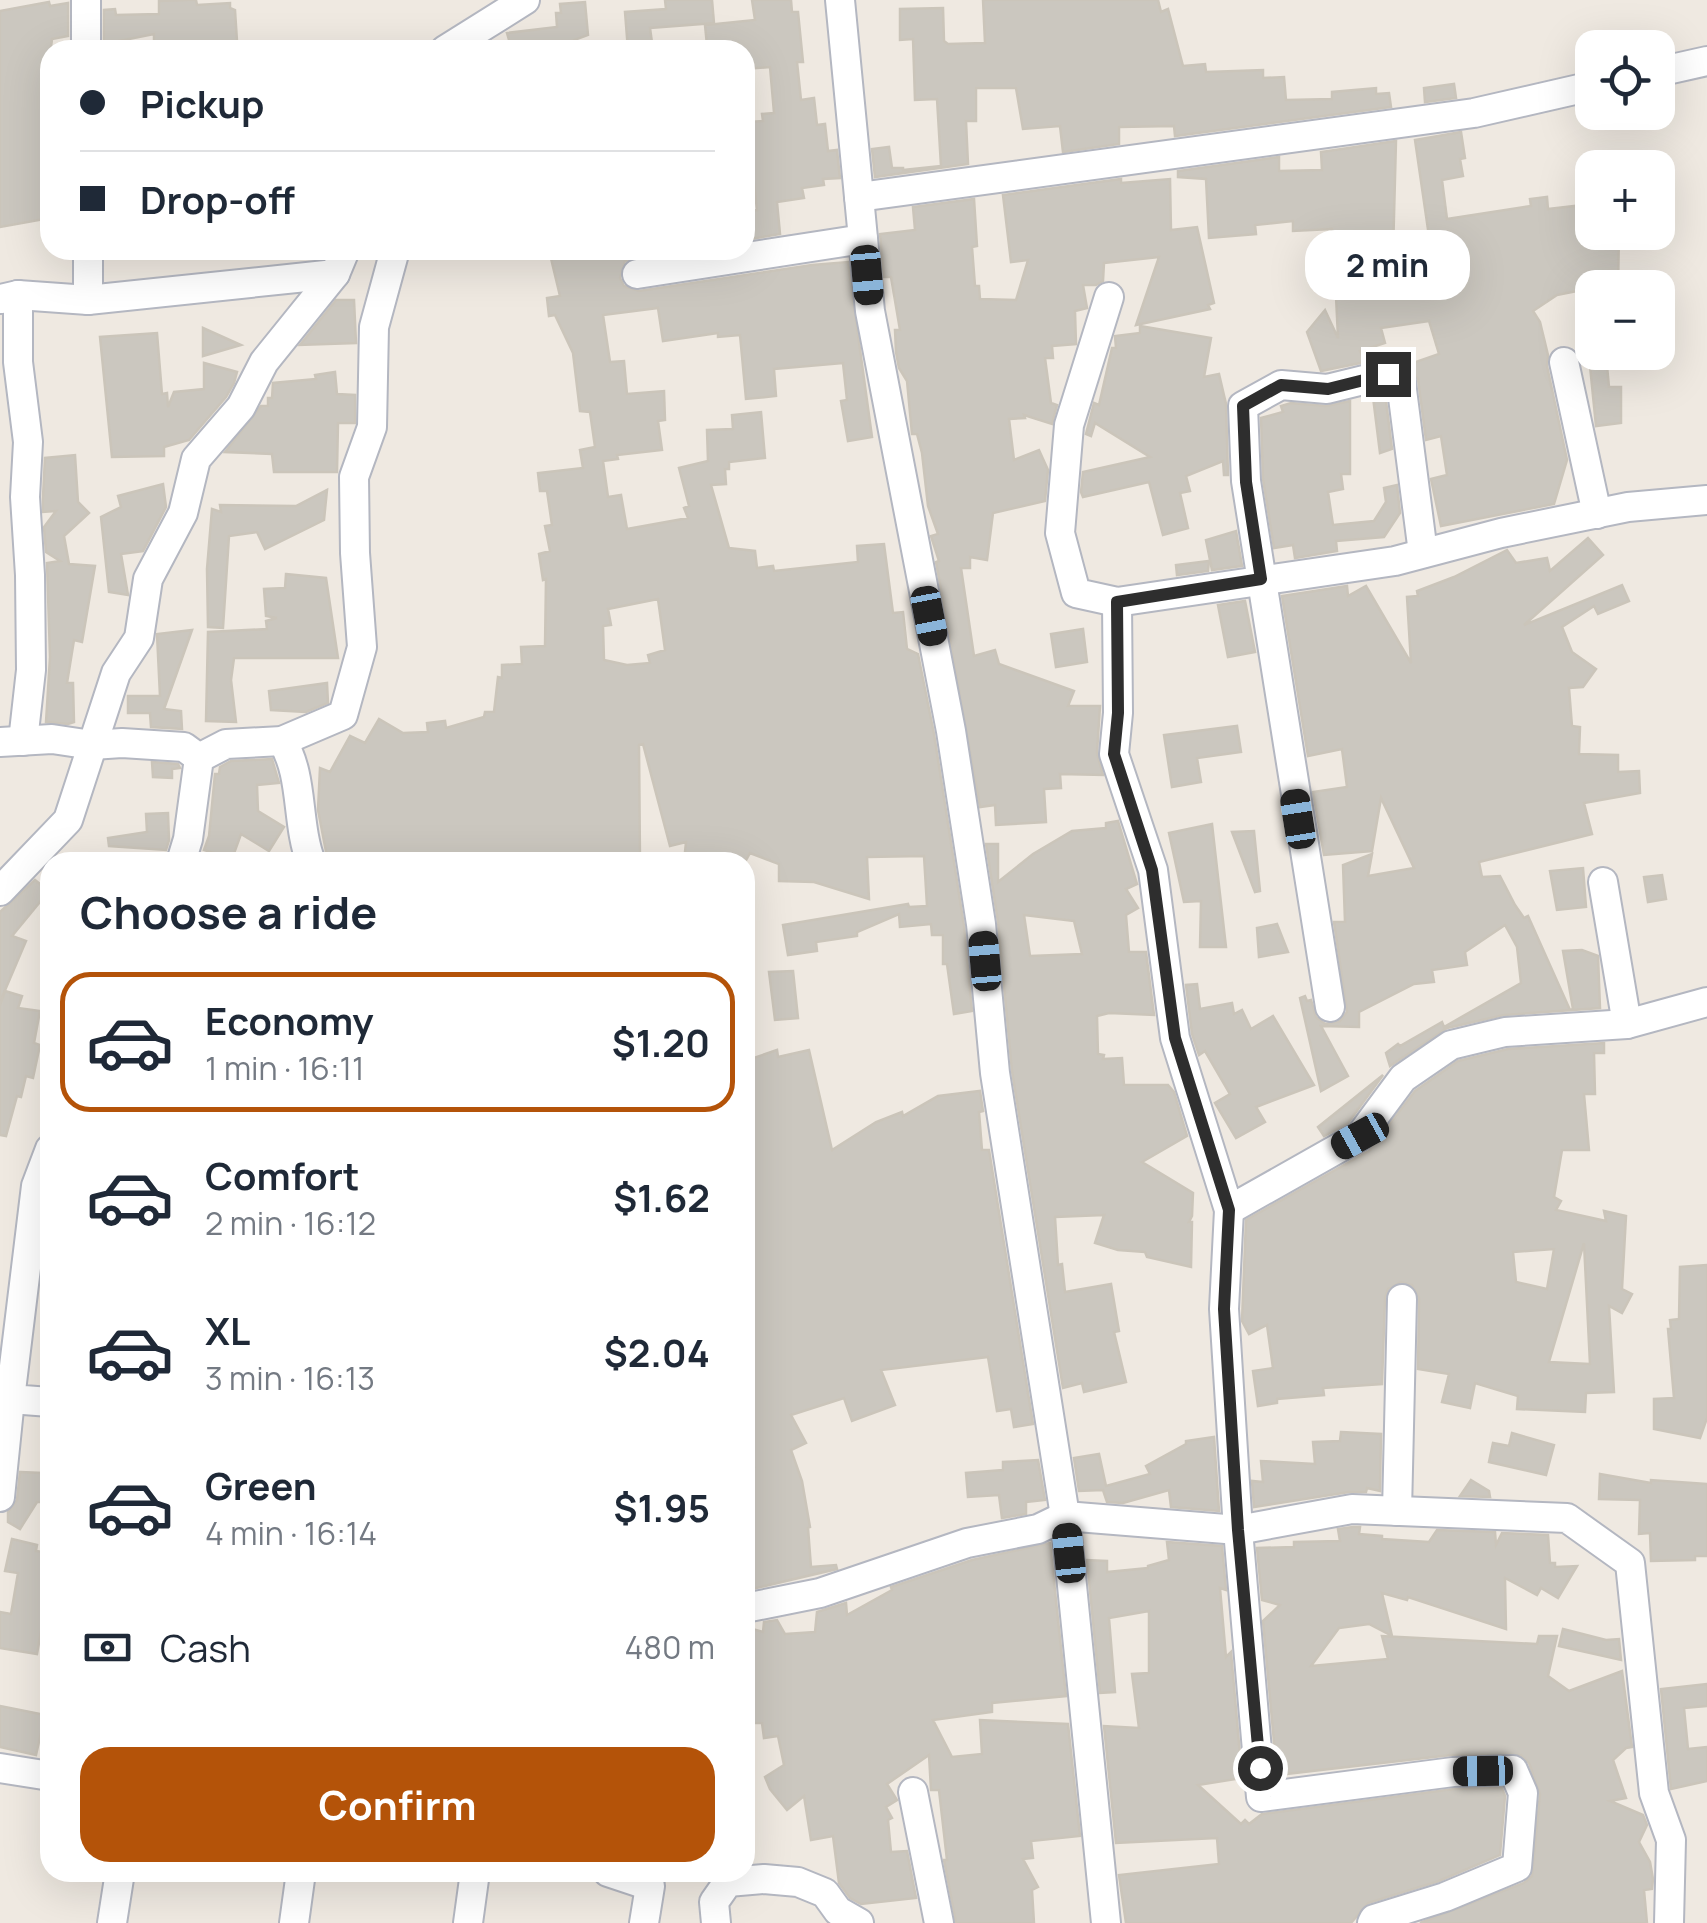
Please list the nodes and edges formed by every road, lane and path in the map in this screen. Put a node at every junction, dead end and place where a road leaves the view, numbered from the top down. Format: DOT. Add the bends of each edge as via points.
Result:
graph roads {
  1 [pos="86,0"];
  2 [pos="525,0"];
  3 [pos="840,0"];
  4 [pos="86,40"];
  5 [pos="461,40"];
  6 [pos="1707,61"];
  7 [pos="1675,68"];
  8 [pos="1575,90"];
  9 [pos="859,197"];
  10 [pos="864,239"];
  11 [pos="755,256"];
  12 [pos="88,260"];
  13 [pos="392,260"];
  14 [pos="728,260"];
  15 [pos="340,262"];
  16 [pos="637,274"];
  17 [pos="9,297"];
  18 [pos="1109,297"];
  19 [pos="88,300"];
  20 [pos="1564,362"];
  21 [pos="1707,500"];
  22 [pos="1597,514"];
  23 [pos="1423,553"];
  24 [pos="1261,579"];
  25 [pos="1117,602"];
  26 [pos="12,741"];
  27 [pos="282,741"];
  28 [pos="92,745"];
  29 [pos="199,758"];
  30 [pos="183,852"];
  31 [pos="309,852"];
  32 [pos="1603,882"];
  33 [pos="0,891"];
  34 [pos="1707,1002"];
  35 [pos="1330,1006"];
  36 [pos="1627,1024"];
  37 [pos="40,1175"];
  38 [pos="1229,1210"];
  39 [pos="1402,1299"];
  40 [pos="5,1398"];
  41 [pos="40,1401"];
  42 [pos="0,1497"];
  43 [pos="1396,1511"];
  44 [pos="1065,1516"];
  45 [pos="1238,1530"];
  46 [pos="755,1606"];
  47 [pos="0,1768"];
  48 [pos="40,1774"];
  49 [pos="913,1792"];
  50 [pos="755,1880"];
  51 [pos="118,1882"];
  52 [pos="300,1882"];
  53 [pos="474,1882"];
  54 [pos="638,1882"];
  55 [pos="728,1882"];
  56 [pos="112,1923"];
  57 [pos="294,1923"];
  58 [pos="468,1923"];
  59 [pos="644,1923"];
  60 [pos="716,1923"];
  61 [pos="859,1923"];
  62 [pos="940,1923"];
  63 [pos="1106,1923"];
  64 [pos="1372,1923"];
  65 [pos="1670,1923"];
  1 -- 4 [label="street"];
  2 -- 5 [label="street"];
  3 -- 9 [label="street"];
  6 -- 7 [label="street"];
  8 -- 9 [label="street" via="1474,113"];
  9 -- 10 [label="street"];
  10 -- 11 [label="street"];
  10 -- 44 [label="street" via="870,311 952,731 996,1073"];
  12 -- 19 [label="street"];
  13 -- 27 [label="street" via="374,327 372,427 354,478 362,647 343,715"];
  14 -- 16 [label="street"];
  15 -- 19 [label="street"];
  15 -- 28 [label="street" via="264,362 241,408 196,459 183,513 148,579 139,638 116,674"];
  17 -- 19 [label="street"];
  17 -- 26 [label="street" via="28,442 31,670"];
  18 -- 25 [label="street" via="1069,425 1060,532 1076,593"];
  20 -- 22 [label="street"];
  21 -- 22 [label="street"];
  22 -- 23 [label="street"];
  23 -- 24 [label="street"];
  23 -- 24 [label="street" via="1401,382 1388,374 1328,389 1281,385 1243,406"];
  24 -- 25 [label="street"];
  24 -- 35 [label="street"];
  25 -- 38 [label="street" via="1114,754 1152,870 1175,1038"];
  26 -- 28 [label="street"];
  27 -- 29 [label="street" via="226,744"];
  27 -- 31 [label="street" via="293,758"];
  28 -- 29 [label="street" via="184,747"];
  28 -- 33 [label="street" via="68,820"];
  29 -- 30 [label="street"];
  32 -- 36 [label="street"];
  34 -- 36 [label="street"];
  36 -- 38 [label="street" via="1505,1032 1451,1045 1403,1078 1360,1136"];
  37 -- 40 [label="street"];
  38 -- 45 [label="street" via="1224,1309"];
  39 -- 43 [label="street"];
  40 -- 41 [label="street"];
  40 -- 42 [label="street"];
  43 -- 45 [label="street" via="1352,1509"];
  43 -- 65 [label="street" via="1567,1518 1630,1564 1654,1793 1670,1840"];
  44 -- 45 [label="street"];
  44 -- 46 [label="street" via="820,1593"];
  44 -- 63 [label="street"];
  45 -- 64 [label="street" via="1261,1797 1513,1770 1524,1794 1517,1867"];
  47 -- 48 [label="street"];
  49 -- 62 [label="street"];
  50 -- 61 [label="street" via="798,1882 825,1893"];
  51 -- 56 [label="street"];
  52 -- 57 [label="street"];
  53 -- 58 [label="street"];
  54 -- 59 [label="street" via="650,1886"];
  55 -- 60 [label="street" via="714,1902"];
}
